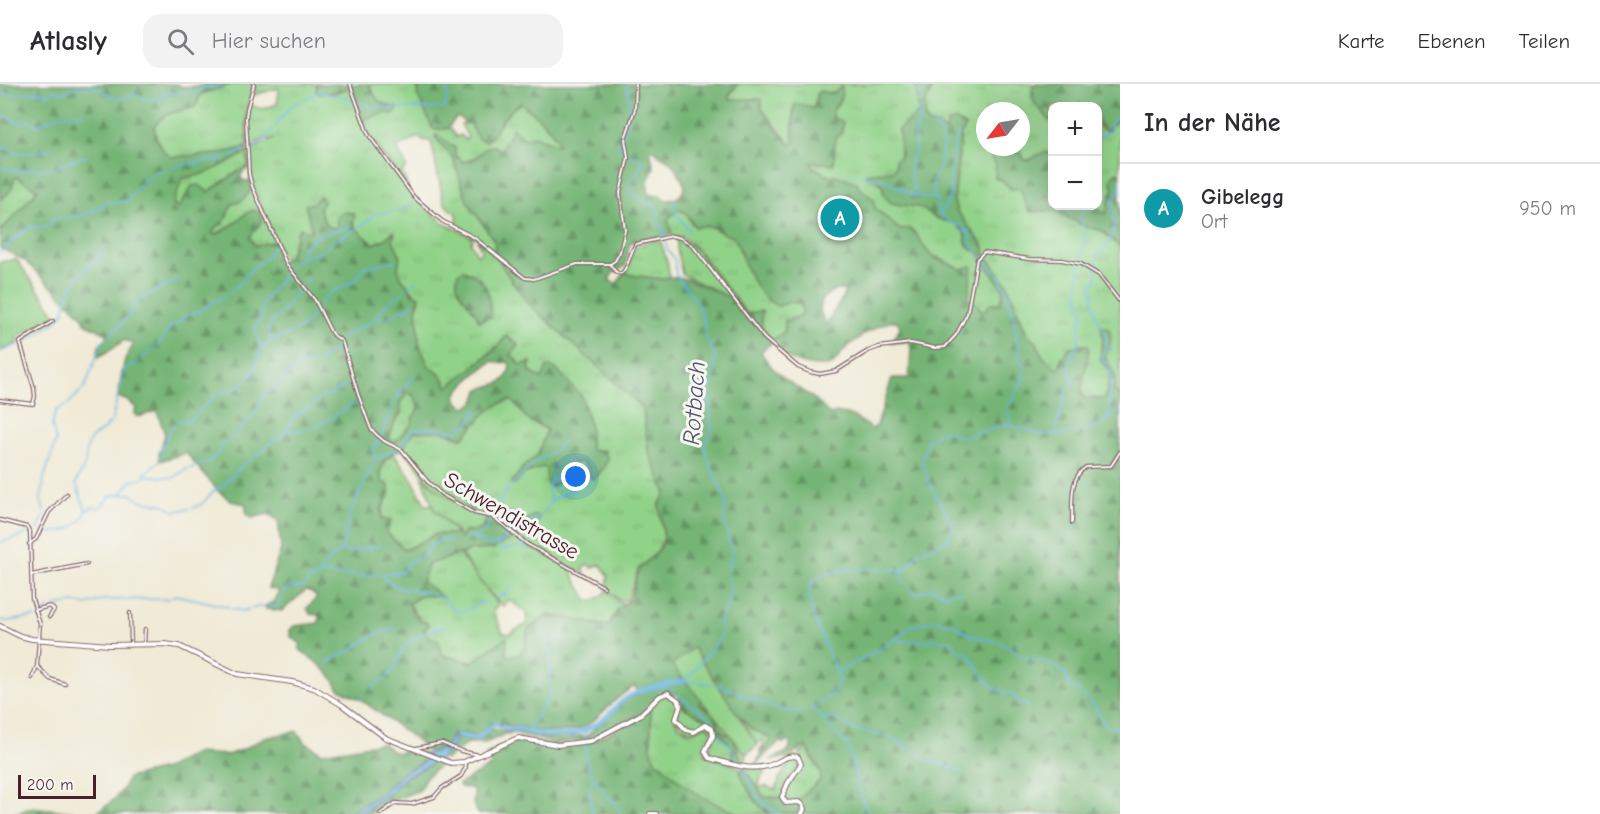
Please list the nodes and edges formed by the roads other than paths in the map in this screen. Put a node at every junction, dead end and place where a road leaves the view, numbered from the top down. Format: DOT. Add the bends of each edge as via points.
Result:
graph roads {
  1 [pos="254,84"];
  2 [pos="350,84"];
  3 [pos="636,84"];
  4 [pos="610,264"];
  5 [pos="1120,302"];
  6 [pos="53,321"];
  7 [pos="0,400"];
  8 [pos="1120,453"];
  9 [pos="67,494"];
  10 [pos="0,520"];
  11 [pos="1072,523"];
  12 [pos="29,544"];
  13 [pos="87,564"];
  14 [pos="30,575"];
  15 [pos="604,586"];
  16 [pos="35,610"];
  17 [pos="130,613"];
  18 [pos="49,617"];
  19 [pos="0,626"];
  20 [pos="145,629"];
  21 [pos="40,640"];
  22 [pos="131,645"];
  23 [pos="144,645"];
  24 [pos="37,666"];
  25 [pos="32,678"];
  26 [pos="65,684"];
  27 [pos="415,748"];
  28 [pos="479,755"];
  29 [pos="464,762"];
  30 [pos="380,814"];
  31 [pos="650,814"];
  32 [pos="656,814"];
  33 [pos="802,814"];
  1 -- 15 [label="street, Schwendistrasse" via="246,118 252,186 287,265 315,300 332,334 342,341 372,429 402,450 441,494 474,513 493,517 527,544"];
  2 -- 4 [label="street" via="369,134 411,194 442,221 475,238 525,278 534,279 577,264"];
  3 -- 4 [label="street" via="620,193 625,230 620,252"];
  4 -- 5 [label="street" via="614,271 624,272 636,244 681,238 692,245 764,338 798,367 820,374 836,371 879,347 911,343 945,347 968,314 976,261 988,251 1081,264 1099,275"];
  6 -- 7 [label="street" via="21,342 34,388 33,404"];
  8 -- 11 [label="street" via="1111,466 1087,467 1074,481"];
  9 -- 12 [label="street" via="49,512 36,539"];
  10 -- 12 [label="street" via="28,527"];
  12 -- 14 [label="street"];
  13 -- 14 [label="street"];
  14 -- 16 [label="street"];
  16 -- 18 [label="street" via="48,606 54,610"];
  16 -- 21 [label="street"];
  17 -- 22 [label="street"];
  19 -- 21 [label="street" via="22,637"];
  20 -- 23 [label="street"];
  21 -- 22 [label="street"];
  21 -- 24 [label="street"];
  22 -- 23 [label="street"];
  23 -- 27 [label="street" via="179,646 237,674 314,688 386,738"];
  24 -- 25 [label="street"];
  24 -- 26 [label="street" via="50,679"];
  27 -- 28 [label="street" via="446,744"];
  27 -- 29 [label="street" via="451,764"];
  28 -- 29 [label="street"];
  28 -- 33 [label="street" via="522,737 558,745 586,742 640,715 668,693 678,699 680,706 675,718 686,730 694,732 705,725 712,729 714,736 705,751 710,758 755,768 792,755 798,757 801,764 782,797 786,803 802,804"];
  29 -- 30 [label="street" via="466,767 461,776 434,797 414,804 394,803"];
  31 -- 32 [label="street"];
}
